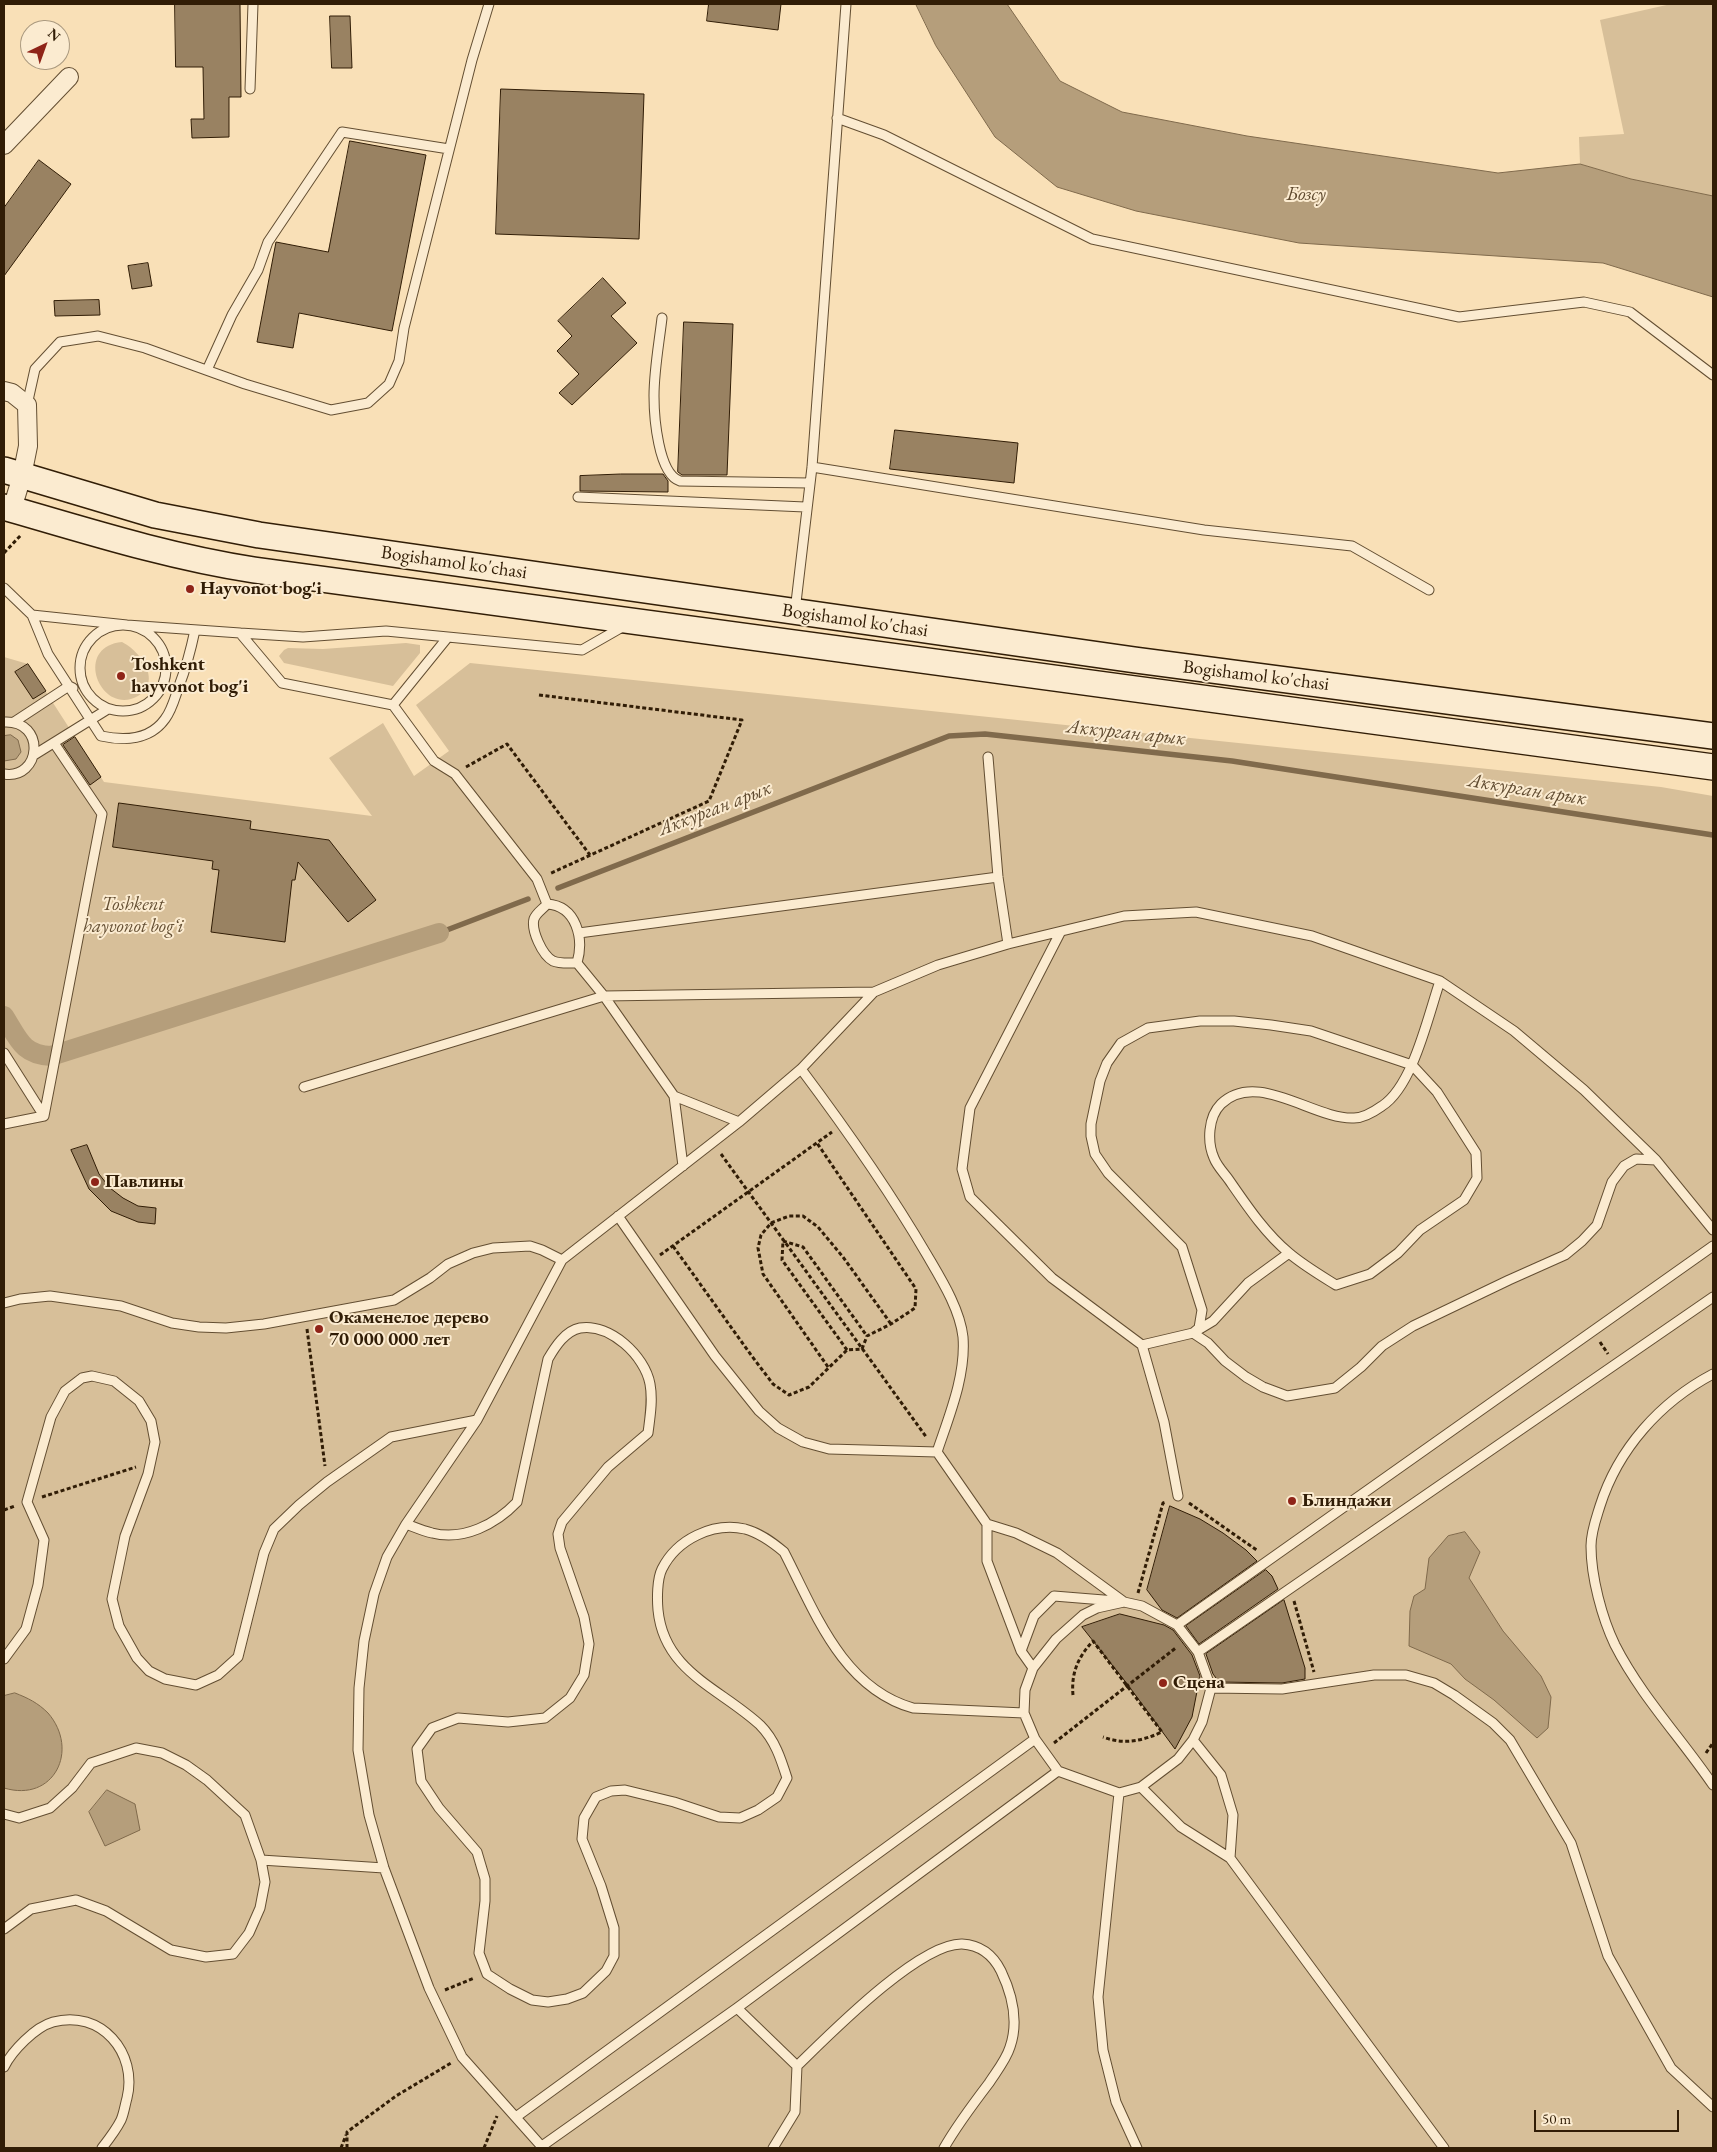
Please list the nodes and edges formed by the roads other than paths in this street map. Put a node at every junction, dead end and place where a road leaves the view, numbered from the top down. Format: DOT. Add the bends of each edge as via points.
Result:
graph roads {
  1 [pos="253,4"];
  2 [pos="489,4"];
  3 [pos="846,4"];
  4 [pos="69,77"];
  5 [pos="250,89"];
  6 [pos="837,118"];
  7 [pos="4,145"];
  8 [pos="449,149"];
  9 [pos="662,318"];
  10 [pos="207,370"];
  11 [pos="1713,376"];
  12 [pos="4,391"];
  13 [pos="27,405"];
  14 [pos="812,467"];
  15 [pos="13,473"];
  16 [pos="808,483"];
  17 [pos="578,497"];
  18 [pos="806,507"];
  19 [pos="8,508"];
  20 [pos="4,588"];
  21 [pos="1429,590"];
  22 [pos="795,612"];
  23 [pos="32,615"];
  24 [pos="632,622"];
  25 [pos="127,625"];
  26 [pos="195,630"];
  27 [pos="240,634"];
  28 [pos="448,637"];
  29 [pos="1135,660"];
  30 [pos="69,686"];
  31 [pos="1132,690"];
  32 [pos="87,692"];
  33 [pos="393,705"];
  34 [pos="108,709"];
  35 [pos="91,720"];
  36 [pos="1595,720"];
  37 [pos="4,722"];
  38 [pos="14,722"];
  39 [pos="1713,736"];
  40 [pos="54,743"];
  41 [pos="1591,750"];
  42 [pos="34,756"];
  43 [pos="988,757"];
  44 [pos="1713,767"];
  45 [pos="4,774"];
  46 [pos="998,878"];
  47 [pos="547,904"];
  48 [pos="579,933"];
  49 [pos="1060,933"];
  50 [pos="1008,944"];
  51 [pos="577,963"];
  52 [pos="1440,981"];
  53 [pos="874,992"];
  54 [pos="604,996"];
  55 [pos="4,1053"];
  56 [pos="1412,1065"];
  57 [pos="801,1069"];
  58 [pos="304,1087"];
  59 [pos="674,1096"];
  60 [pos="44,1116"];
  61 [pos="739,1122"];
  62 [pos="4,1124"];
  63 [pos="1656,1160"];
  64 [pos="683,1166"];
  65 [pos="618,1216"];
  66 [pos="1713,1230"];
  67 [pos="1713,1246"];
  68 [pos="1289,1253"];
  69 [pos="562,1260"];
  70 [pos="1713,1297"];
  71 [pos="4,1303"];
  72 [pos="1193,1333"];
  73 [pos="1142,1345"];
  74 [pos="1713,1374"];
  75 [pos="477,1420"];
  76 [pos="937,1452"];
  77 [pos="1178,1496"];
  78 [pos="406,1524"];
  79 [pos="987,1524"];
  80 [pos="1124,1602"];
  81 [pos="1177,1625"];
  82 [pos="1021,1651"];
  83 [pos="1198,1652"];
  84 [pos="4,1658"];
  85 [pos="1033,1668"];
  86 [pos="1211,1688"];
  87 [pos="1024,1713"];
  88 [pos="1035,1738"];
  89 [pos="1193,1740"];
  90 [pos="1058,1771"];
  91 [pos="1713,1785"];
  92 [pos="1141,1787"];
  93 [pos="1119,1793"];
  94 [pos="4,1814"];
  95 [pos="1230,1858"];
  96 [pos="262,1860"];
  97 [pos="384,1868"];
  98 [pos="4,1929"];
  99 [pos="737,2008"];
  100 [pos="797,2066"];
  101 [pos="4,2067"];
  102 [pos="1713,2107"];
  103 [pos="516,2117"];
  104 [pos="542,2147"];
  105 [pos="102,2148"];
  106 [pos="773,2148"];
  107 [pos="944,2148"];
  108 [pos="1138,2148"];
  109 [pos="1444,2148"];
  1 -- 5 [label="lane"];
  2 -- 8 [label="lane"];
  3 -- 6 [label="lane"];
  4 -- 7 [label="street"];
  6 -- 11 [label="lane" via="884,135 1092,239 1459,317 1584,302 1630,312"];
  6 -- 14 [label="lane"];
  8 -- 10 [label="lane" via="342,132 268,242 258,270 232,315"];
  8 -- 10 [label="lane" via="404,328 400,361 389,384 368,403 331,410"];
  9 -- 16 [label="lane" via="654,396 660,452 674,479"];
  10 -- 13 [label="lane" via="145,348 98,336 60,342 35,368"];
  12 -- 13 [label="street"];
  13 -- 15 [label="street" via="28,446"];
  14 -- 16 [label="lane"];
  14 -- 21 [label="lane" via="1204,530 1352,546"];
  15 -- 19 [label="street"];
  15 -- 22 [label="main road, Bogishamol ko'chasi" via="155,515 209,527"];
  16 -- 18 [label="lane"];
  17 -- 18 [label="lane"];
  18 -- 22 [label="lane"];
  19 -- 24 [label="main road, Bogishamol ko'chasi" via="208,563"];
  20 -- 23 [label="lane"];
  22 -- 29 [label="main road, Bogishamol ko'chasi"];
  23 -- 25 [label="lane"];
  23 -- 30 [label="lane" via="48,654"];
  24 -- 28 [label="lane" via="582,650"];
  24 -- 31 [label="main road, Bogishamol ko'chasi"];
  25 -- 26 [label="lane"];
  25 -- 32 [label="lane" via="100,631 86,646 79,666"];
  25 -- 34 [label="lane" via="140,628 160,646 166,672 163,685 146,705 121,712"];
  26 -- 27 [label="lane"];
  26 -- 35 [label="lane" via="188,660 165,720 148,733 118,740 101,736"];
  27 -- 28 [label="lane" via="303,637 386,631"];
  27 -- 33 [label="lane" via="282,683"];
  28 -- 33 [label="lane"];
  29 -- 31 [label="main road" via="1124,673"];
  29 -- 36 [label="main road, Bogishamol ko'chasi"];
  30 -- 32 [label="lane"];
  30 -- 35 [label="lane"];
  30 -- 38 [label="lane"];
  31 -- 41 [label="main road, Bogishamol ko'chasi"];
  32 -- 34 [label="lane"];
  33 -- 47 [label="lane" via="434,761 455,774 537,879"];
  34 -- 35 [label="lane"];
  35 -- 40 [label="lane"];
  36 -- 39 [label="main road, Bogishamol ko'chasi"];
  36 -- 41 [label="main road" via="1604,735"];
  37 -- 38 [label="lane"];
  38 -- 42 [label="lane" via="22,725 33,738"];
  40 -- 42 [label="lane"];
  40 -- 60 [label="lane" via="102,814"];
  41 -- 44 [label="main road, Bogishamol ko'chasi"];
  42 -- 45 [label="lane" via="24,769"];
  43 -- 46 [label="lane"];
  46 -- 48 [label="lane"];
  46 -- 50 [label="lane"];
  47 -- 48 [label="lane" via="558,905 567,912"];
  47 -- 51 [label="lane" via="535,917 533,926 544,951 560,963"];
  48 -- 51 [label="lane" via="581,948"];
  49 -- 50 [label="lane"];
  49 -- 52 [label="lane" via="1124,916 1196,912 1312,936"];
  49 -- 73 [label="lane" via="970,1108 962,1169 970,1197 1052,1278"];
  50 -- 53 [label="lane" via="938,965"];
  51 -- 54 [label="lane"];
  52 -- 56 [label="lane"];
  52 -- 63 [label="lane" via="1521,1037 1584,1090"];
  53 -- 54 [label="lane"];
  53 -- 57 [label="lane"];
  54 -- 58 [label="lane"];
  54 -- 59 [label="lane"];
  55 -- 60 [label="lane"];
  56 -- 68 [label="lane" via="1436,1092 1476,1153 1477,1178 1464,1200 1420,1230 1398,1253 1370,1274 1336,1285"];
  56 -- 68 [label="lane" via="1395,1095 1383,1106 1356,1118 1249,1091 1229,1098 1215,1112 1210,1129 1214,1158 1261,1224"];
  56 -- 72 [label="lane" via="1311,1031 1234,1021 1200,1021 1148,1028 1128,1038 1115,1050 1096,1095 1091,1124 1092,1148 1108,1173 1182,1247 1202,1310 1199,1328"];
  57 -- 61 [label="lane"];
  57 -- 76 [label="lane" via="906,1220 950,1299 962,1328 961,1370"];
  59 -- 61 [label="lane"];
  59 -- 64 [label="lane"];
  60 -- 62 [label="lane"];
  61 -- 64 [label="lane"];
  63 -- 66 [label="lane"];
  63 -- 72 [label="lane" via="1636,1159 1624,1166 1612,1182 1597,1225 1565,1255 1413,1326 1382,1346 1335,1388 1287,1396 1263,1387"];
  64 -- 65 [label="lane"];
  65 -- 69 [label="lane"];
  65 -- 76 [label="lane" via="721,1363 759,1411 778,1428 802,1442 828,1449"];
  67 -- 81 [label="lane"];
  68 -- 72 [label="lane" via="1248,1283 1213,1321"];
  69 -- 71 [label="lane" via="530,1246 493,1248 448,1264 394,1300 226,1328 172,1323 121,1306 50,1296"];
  69 -- 75 [label="lane"];
  70 -- 83 [label="lane"];
  72 -- 73 [label="lane"];
  73 -- 77 [label="lane" via="1164,1422"];
  74 -- 91 [label="lane" via="1668,1404 1618,1463 1607,1483 1594,1524 1591,1546 1601,1607 1615,1645 1648,1699"];
  75 -- 78 [label="lane"];
  75 -- 84 [label="lane" via="392,1437 299,1505 274,1529 264,1553 238,1657 218,1675 196,1685 165,1679 149,1671 137,1658 119,1626 112,1599 125,1536 152,1462 155,1442 151,1420 139,1401 114,1381 92,1376 82,1378 66,1391 51,1417 27,1502 44,1540 38,1585 26,1629"];
  76 -- 79 [label="lane"];
  78 -- 87 [label="lane" via="434,1534 466,1534 492,1523 517,1502 548,1359 569,1333 580,1328 604,1330 629,1349 643,1365 650,1382 648,1433 608,1467 562,1522 558,1534 584,1617 589,1644 584,1675 570,1698 545,1718 508,1722 458,1718 432,1728 417,1749 421,1781 439,1808 477,1852 485,1879 478,1952 487,1974 532,2000 548,2002 583,1993 606,1971 614,1956 614,1928 582,1839 584,1818 596,1797 625,1790 719,1817 740,1818 777,1797 788,1778 777,1748 760,1726 689,1672 674,1656 664,1636 658,1610 662,1570 695,1536 715,1528 733,1527 753,1532 772,1542 784,1552 837,1652 857,1676 896,1703 914,1708"];
  78 -- 97 [label="lane" via="387,1557 374,1594 359,1688 358,1750 369,1815"];
  79 -- 80 [label="lane" via="1016,1532 1057,1553"];
  79 -- 82 [label="lane" via="987,1560"];
  80 -- 81 [label="lane" via="1156,1613"];
  80 -- 82 [label="lane" via="1054,1596 1034,1616"];
  80 -- 85 [label="lane" via="1083,1615 1056,1639"];
  81 -- 83 [label="lane"];
  82 -- 85 [label="lane"];
  83 -- 86 [label="lane"];
  85 -- 87 [label="lane" via="1025,1690"];
  86 -- 89 [label="lane" via="1202,1722"];
  86 -- 102 [label="lane" via="1282,1689 1374,1675 1406,1675 1434,1683 1454,1694 1493,1724 1510,1740 1571,1843 1608,1956 1671,2068"];
  87 -- 88 [label="lane"];
  88 -- 90 [label="lane"];
  88 -- 103 [label="lane"];
  89 -- 92 [label="lane" via="1178,1759"];
  89 -- 95 [label="lane" via="1221,1775 1232,1815"];
  90 -- 93 [label="lane"];
  90 -- 99 [label="lane"];
  92 -- 93 [label="lane"];
  92 -- 95 [label="lane" via="1181,1827"];
  93 -- 108 [label="lane" via="1098,1997 1103,2050 1116,2102"];
  94 -- 96 [label="lane" via="19,1818 50,1808 72,1788 91,1763 136,1748 162,1753 207,1780 245,1815"];
  95 -- 109 [label="lane"];
  96 -- 97 [label="lane"];
  96 -- 98 [label="lane" via="265,1882 260,1908 250,1933 233,1954 206,1957 171,1950 106,1911 76,1900 31,1909"];
  97 -- 103 [label="lane" via="433,1995 462,2057 502,2106"];
  99 -- 100 [label="lane"];
  99 -- 104 [label="lane"];
  100 -- 106 [label="lane" via="796,2112"];
  100 -- 107 [label="lane" via="899,1974 947,1947 962,1944 978,1947 989,1954 1006,1983 1014,2014 1010,2047"];
  101 -- 105 [label="lane" via="29,2036 52,2022 69,2019 103,2028 124,2054 130,2086 122,2118"];
  103 -- 104 [label="lane"];
}
